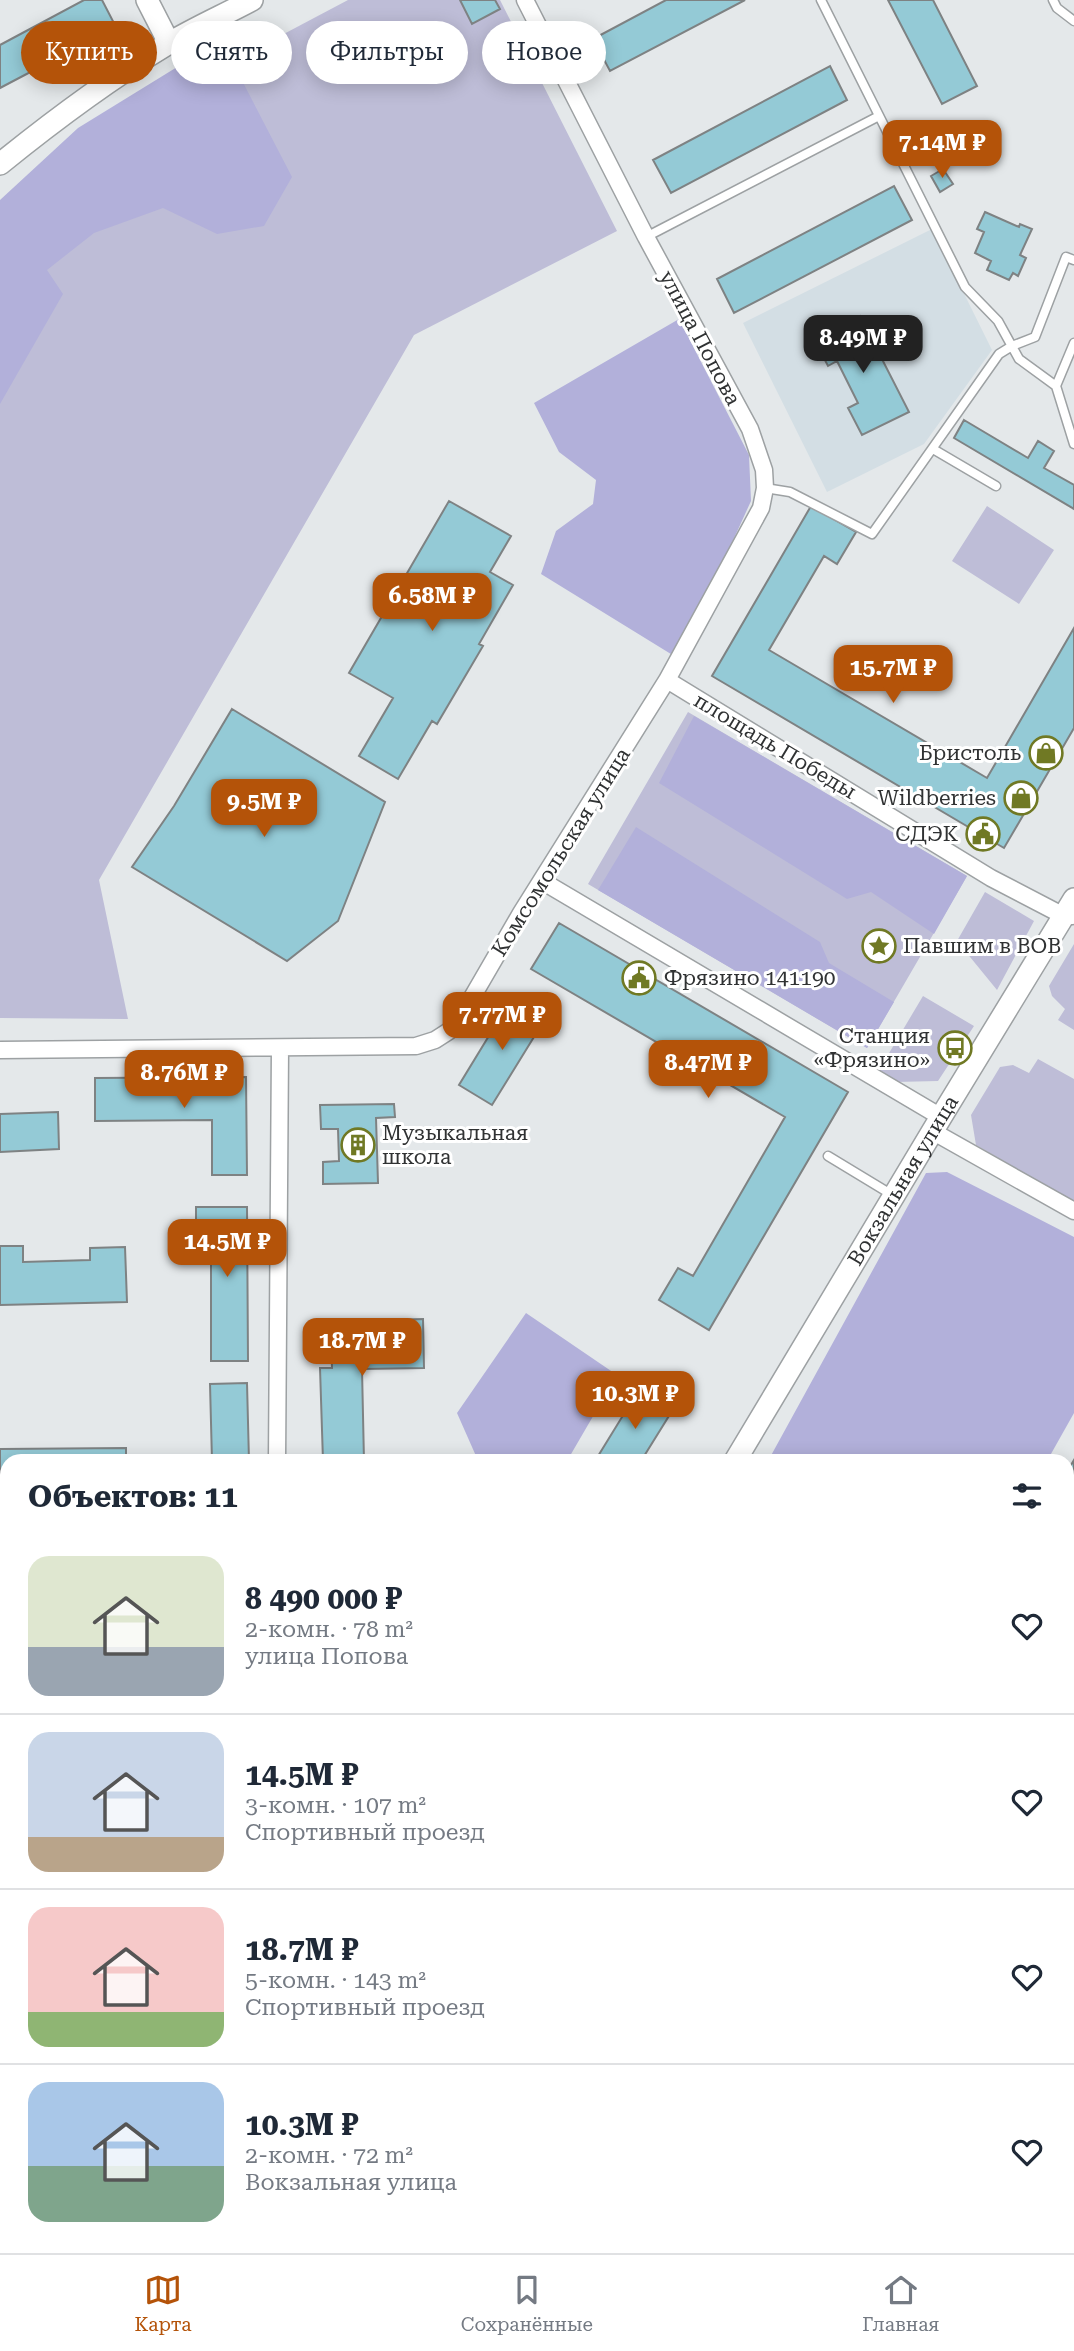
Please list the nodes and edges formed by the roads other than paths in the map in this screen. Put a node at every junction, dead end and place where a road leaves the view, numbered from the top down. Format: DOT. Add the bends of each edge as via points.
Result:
graph roads {
  1 [pos="147,0"];
  2 [pos="252,0"];
  3 [pos="524,0"];
  4 [pos="821,0"];
  5 [pos="1053,0"];
  6 [pos="1074,21"];
  7 [pos="169,43"];
  8 [pos="879,116"];
  9 [pos="0,164"];
  10 [pos="646,237"];
  11 [pos="1074,260"];
  12 [pos="1074,343"];
  13 [pos="1012,346"];
  14 [pos="1056,386"];
  15 [pos="1074,444"];
  16 [pos="933,449"];
  17 [pos="996,486"];
  18 [pos="765,488"];
  19 [pos="667,680"];
  20 [pos="542,881"];
  21 [pos="1071,910"];
  22 [pos="280,1048"];
  23 [pos="0,1050"];
  24 [pos="937,1124"];
  25 [pos="828,1156"];
  26 [pos="894,1196"];
  27 [pos="1074,1211"];
  28 [pos="277,1454"];
  29 [pos="739,1454"];
  1 -- 7 [label="street"];
  2 -- 7 [label="street"];
  3 -- 10 [label="street, улица Попова"];
  4 -- 8 [label="lane"];
  5 -- 6 [label="lane"];
  7 -- 9 [label="street" via="122,72"];
  8 -- 10 [label="lane"];
  8 -- 13 [label="lane" via="965,286 998,321"];
  10 -- 18 [label="street, улица Попова" via="750,429"];
  11 -- 13 [label="lane" via="1066,257 1035,337"];
  12 -- 14 [label="lane"];
  13 -- 14 [label="lane" via="1019,359"];
  13 -- 16 [label="lane" via="999,354"];
  14 -- 15 [label="lane"];
  16 -- 17 [label="lane"];
  16 -- 18 [label="lane" via="872,534 790,492"];
  18 -- 19 [label="street, улица Попова" via="761,508"];
  19 -- 20 [label="street, Комсомольская улица"];
  19 -- 21 [label="street, площадь Победы" via="991,878"];
  20 -- 22 [label="street, Комсомольская улица" via="463,1013 435,1040 416,1046"];
  20 -- 24 [label="street"];
  21 -- 24 [label="street, Вокзальная улица"];
  22 -- 23 [label="street, Комсомольская улица"];
  22 -- 28 [label="street"];
  24 -- 26 [label="street, Вокзальная улица"];
  24 -- 27 [label="street"];
  25 -- 26 [label="lane"];
  26 -- 29 [label="street, Вокзальная улица"];
}
